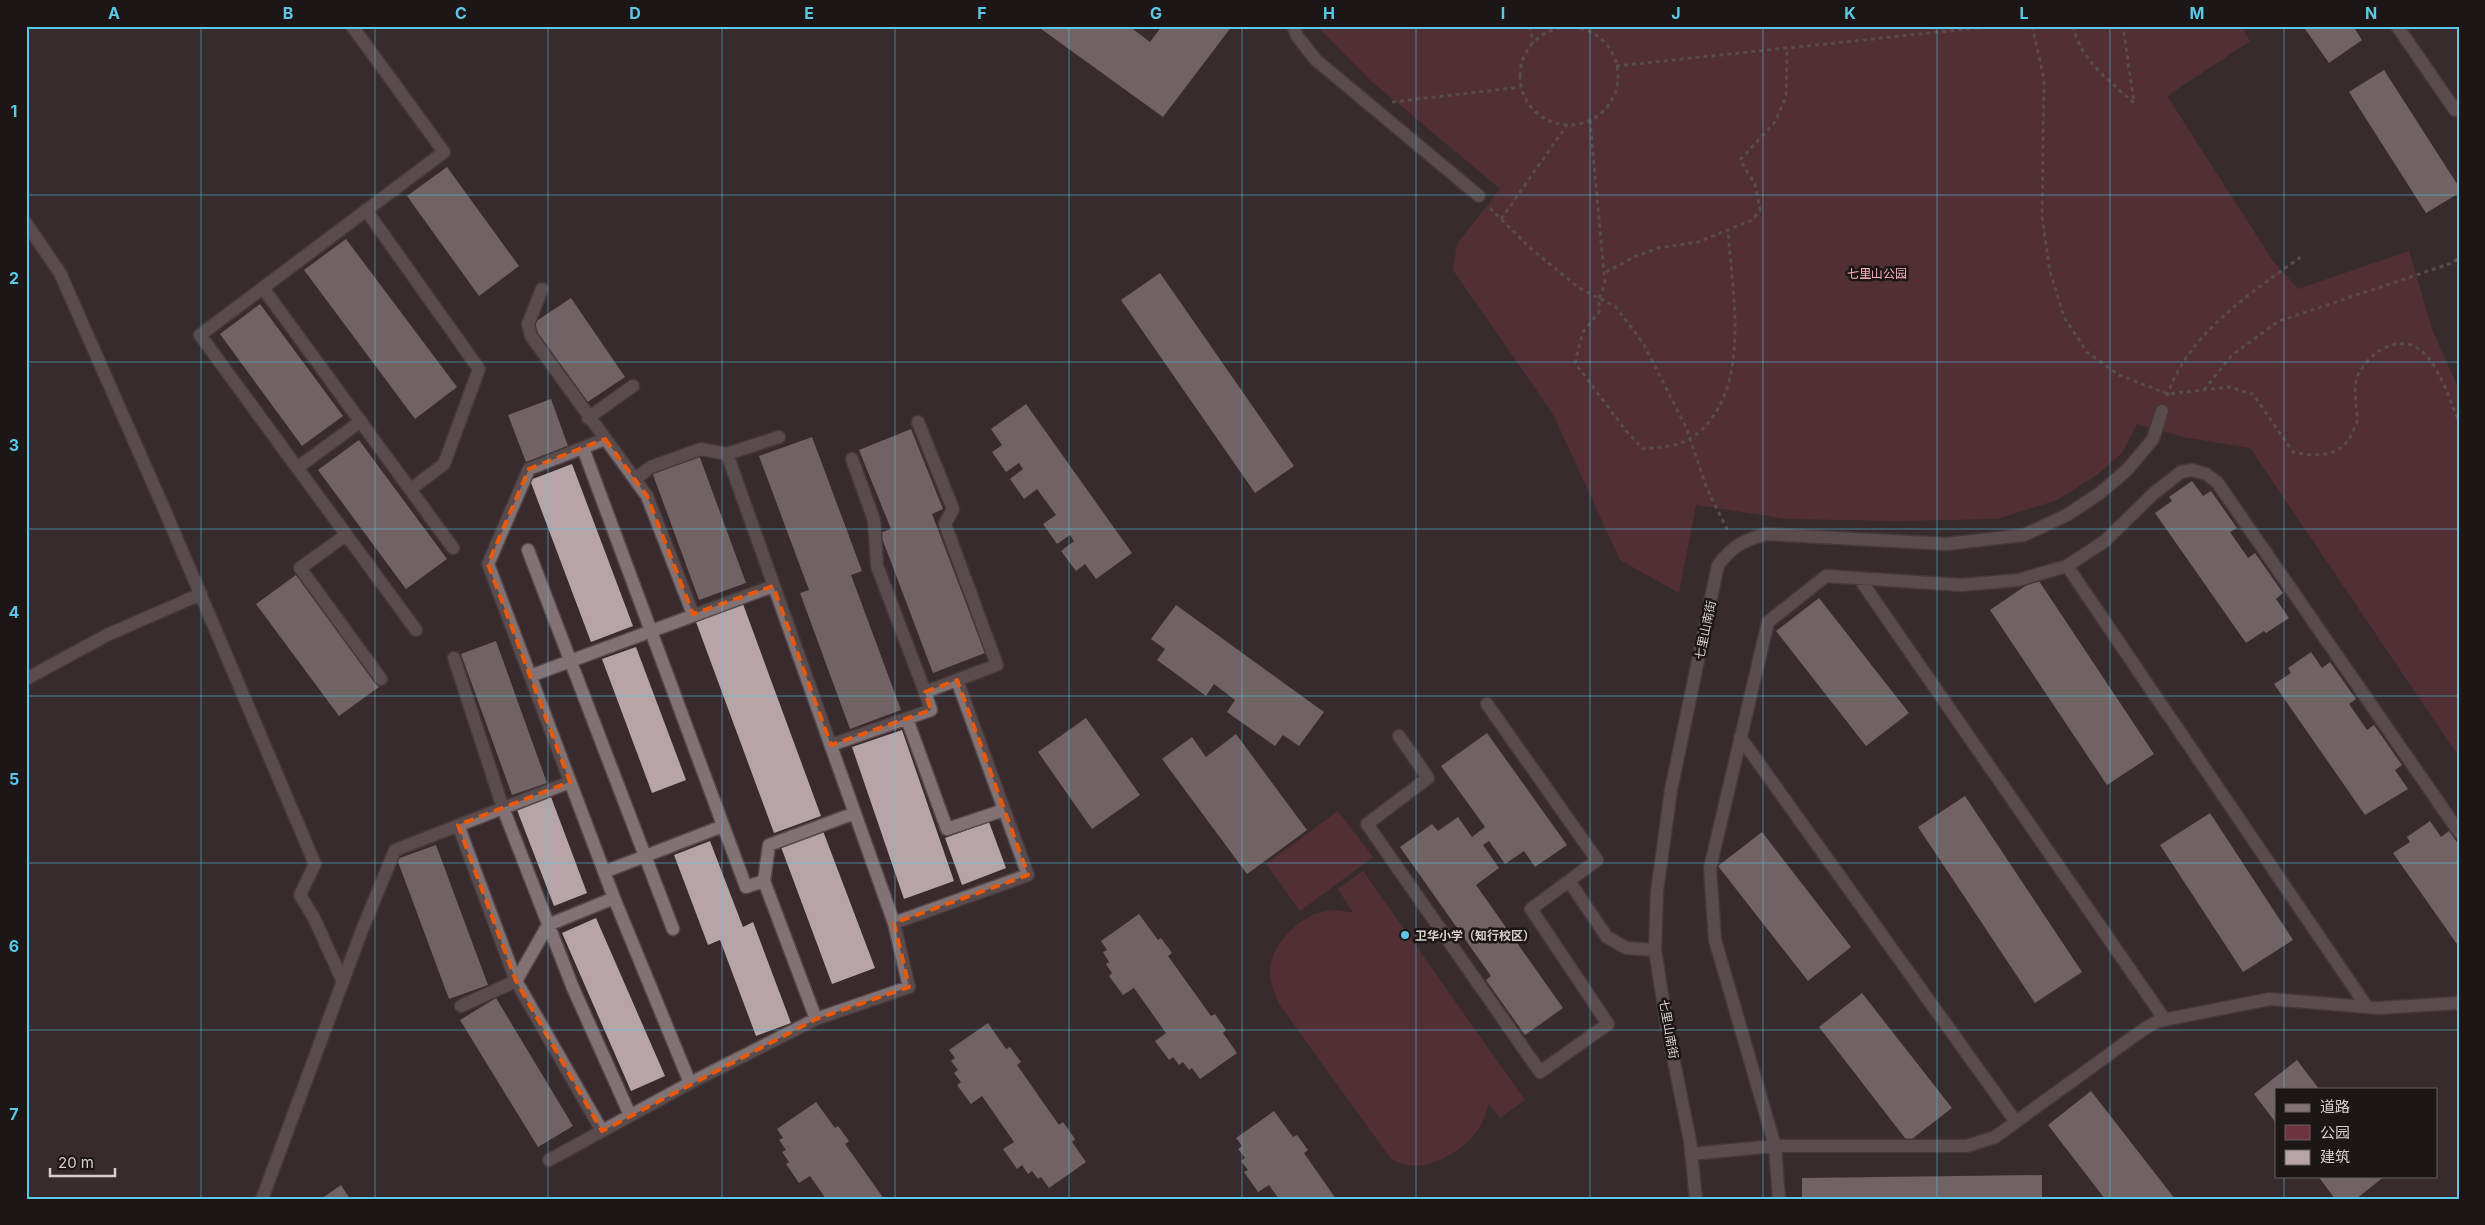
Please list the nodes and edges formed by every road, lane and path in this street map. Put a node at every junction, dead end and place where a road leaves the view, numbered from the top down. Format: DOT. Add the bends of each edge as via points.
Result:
graph roads {
  1 [pos="352,26"];
  2 [pos="1293,26"];
  3 [pos="1530,26"];
  4 [pos="1996,26"];
  5 [pos="2032,26"];
  6 [pos="2073,26"];
  7 [pos="2123,26"];
  8 [pos="2397,26"];
  9 [pos="1533,43"];
  10 [pos="1787,48"];
  11 [pos="1616,66"];
  12 [pos="1521,87"];
  13 [pos="1369,105"];
  14 [pos="2459,107"];
  15 [pos="1590,120"];
  16 [pos="1567,126"];
  17 [pos="1479,196"];
  18 [pos="366,210"];
  19 [pos="1501,219"];
  20 [pos="26,223"];
  21 [pos="1728,230"];
  22 [pos="2302,256"];
  23 [pos="2459,258"];
  24 [pos="1606,272"];
  25 [pos="263,288"];
  26 [pos="542,289"];
  27 [pos="1599,298"];
  28 [pos="633,386"];
  29 [pos="2204,390"];
  30 [pos="2168,394"];
  31 [pos="2162,411"];
  32 [pos="588,418"];
  33 [pos="361,421"];
  34 [pos="2459,421"];
  35 [pos="918,422"];
  36 [pos="779,437"];
  37 [pos="1690,439"];
  38 [pos="605,440"];
  39 [pos="583,448"];
  40 [pos="727,454"];
  41 [pos="852,459"];
  42 [pos="297,468"];
  43 [pos="635,479"];
  44 [pos="411,490"];
  45 [pos="346,535"];
  46 [pos="1738,545"];
  47 [pos="454,548"];
  48 [pos="528,550"];
  49 [pos="2068,566"];
  50 [pos="1859,578"];
  51 [pos="773,586"];
  52 [pos="201,594"];
  53 [pos="693,614"];
  54 [pos="416,630"];
  55 [pos="651,630"];
  56 [pos="454,658"];
  57 [pos="570,660"];
  58 [pos="530,676"];
  59 [pos="381,679"];
  60 [pos="26,680"];
  61 [pos="957,680"];
  62 [pos="925,692"];
  63 [pos="1487,704"];
  64 [pos="907,719"];
  65 [pos="1399,736"];
  66 [pos="1740,737"];
  67 [pos="831,746"];
  68 [pos="570,782"];
  69 [pos="503,808"];
  70 [pos="1004,810"];
  71 [pos="855,813"];
  72 [pos="458,826"];
  73 [pos="723,826"];
  74 [pos="2459,832"];
  75 [pos="644,856"];
  76 [pos="604,872"];
  77 [pos="764,881"];
  78 [pos="1569,881"];
  79 [pos="614,898"];
  80 [pos="894,923"];
  81 [pos="548,925"];
  82 [pos="673,929"];
  83 [pos="1655,950"];
  84 [pos="342,982"];
  85 [pos="516,982"];
  86 [pos="2459,1003"];
  87 [pos="461,1006"];
  88 [pos="2367,1007"];
  89 [pos="816,1019"];
  90 [pos="2165,1020"];
  91 [pos="690,1083"];
  92 [pos="630,1115"];
  93 [pos="2016,1122"];
  94 [pos="602,1131"];
  95 [pos="1776,1146"];
  96 [pos="1691,1154"];
  97 [pos="549,1160"];
  98 [pos="262,1199"];
  99 [pos="1696,1199"];
  100 [pos="1779,1199"];
  1 -- 18 [label="street" via="444,152"];
  2 -- 13 [label="street" via="1296,36 1316,60"];
  3 -- 9 [label="path"];
  4 -- 10 [label="path"];
  5 -- 30 [label="path" via="2044,79 2042,217 2050,272 2064,317 2087,352 2119,375"];
  6 -- 7 [label="path" via="2080,48 2094,67 2134,103"];
  8 -- 14 [label="street" via="2455,110"];
  9 -- 11 [label="path" via="1545,33 1560,28 1576,28 1591,33 1604,43"];
  9 -- 12 [label="path" via="1524,56 1520,71"];
  10 -- 11 [label="path"];
  10 -- 21 [label="path" via="1786,97 1775,122 1740,160 1755,184 1760,210 1752,220"];
  11 -- 15 [label="path" via="1616,89 1610,104"];
  12 -- 13 [label="path"];
  12 -- 16 [label="path" via="1537,114"];
  13 -- 17 [label="street"];
  15 -- 16 [label="path"];
  15 -- 24 [label="path"];
  16 -- 19 [label="path"];
  17 -- 19 [label="path"];
  18 -- 25 [label="street"];
  18 -- 44 [label="street" via="479,369 444,464"];
  19 -- 27 [label="path" via="1579,288"];
  20 -- 52 [label="street" via="60,272"];
  21 -- 24 [label="path" via="1698,242 1658,248"];
  21 -- 37 [label="path" via="1736,347 1725,398 1707,425"];
  22 -- 30 [label="path" via="2224,314 2194,347 2174,376"];
  23 -- 29 [label="path" via="2279,321 2232,355"];
  24 -- 27 [label="path"];
  25 -- 33 [label="street"];
  25 -- 42 [label="street" via="200,335"];
  26 -- 32 [label="street" via="528,324 531,336"];
  27 -- 37 [label="path" via="1615,306 1643,343"];
  27 -- 37 [label="path" via="1599,312 1583,332 1575,363 1643,449 1671,446"];
  28 -- 32 [label="street"];
  29 -- 30 [label="path"];
  29 -- 34 [label="path" via="2229,386 2253,394 2293,452 2311,456 2336,452 2350,439 2357,422 2358,375 2369,359 2387,346 2404,342 2420,348 2431,360"];
  30 -- 31 [label="path"];
  31 -- 46 [label="street, 七里山南街" via="2153,438 2127,470 2067,515 2024,535 1947,544 1766,534"];
  32 -- 38 [label="street"];
  33 -- 42 [label="street"];
  33 -- 44 [label="street"];
  35 -- 61 [label="street" via="953,509 945,524 997,665"];
  36 -- 40 [label="street"];
  37 -- 46 [label="path" via="1707,489 1723,524"];
  38 -- 39 [label="street"];
  38 -- 43 [label="street"];
  39 -- 55 [label="street"];
  39 -- 58 [label="street" via="529,469 488,564"];
  40 -- 43 [label="street" via="701,449 651,467"];
  40 -- 51 [label="street"];
  41 -- 62 [label="street" via="874,520 877,566"];
  42 -- 45 [label="street"];
  43 -- 53 [label="street" via="647,496"];
  44 -- 47 [label="street"];
  45 -- 54 [label="street"];
  45 -- 59 [label="street" via="300,568"];
  46 -- 83 [label="street, 七里山南街" via="1718,565 1671,790 1657,891"];
  48 -- 57 [label="street"];
  49 -- 50 [label="street" via="2018,580 1961,585"];
  49 -- 74 [label="street" via="2105,541 2153,494 2181,472 2192,470 2206,474 2217,482"];
  49 -- 88 [label="street"];
  50 -- 66 [label="street" via="1826,576 1768,622"];
  50 -- 90 [label="street"];
  51 -- 53 [label="street"];
  51 -- 67 [label="street"];
  52 -- 60 [label="street" via="107,635"];
  52 -- 84 [label="street" via="315,864 300,895 314,918"];
  53 -- 55 [label="street"];
  55 -- 57 [label="street"];
  55 -- 73 [label="street"];
  56 -- 69 [label="street"];
  57 -- 58 [label="street"];
  57 -- 75 [label="street"];
  58 -- 68 [label="street"];
  61 -- 62 [label="street"];
  61 -- 70 [label="street"];
  62 -- 64 [label="street" via="932,710"];
  63 -- 78 [label="street" via="1597,860"];
  64 -- 67 [label="street"];
  64 -- 70 [label="street" via="946,830"];
  65 -- 78 [label="street" via="1428,778 1367,824 1540,1072 1608,1024 1531,909"];
  66 -- 93 [label="street"];
  66 -- 95 [label="street" via="1710,868 1715,940"];
  67 -- 71 [label="street"];
  68 -- 69 [label="street"];
  68 -- 76 [label="street"];
  69 -- 72 [label="street"];
  69 -- 81 [label="street"];
  70 -- 80 [label="street" via="1028,875"];
  71 -- 77 [label="street" via="769,845"];
  71 -- 80 [label="street"];
  72 -- 84 [label="street" via="395,850"];
  72 -- 85 [label="street"];
  73 -- 75 [label="street"];
  73 -- 77 [label="street" via="746,887"];
  75 -- 76 [label="street"];
  75 -- 82 [label="street"];
  76 -- 79 [label="street"];
  77 -- 89 [label="street"];
  78 -- 83 [label="street" via="1607,937 1626,948"];
  79 -- 81 [label="street"];
  79 -- 91 [label="street"];
  80 -- 89 [label="street" via="909,987"];
  81 -- 85 [label="street"];
  81 -- 92 [label="street"];
  83 -- 96 [label="street, 七里山南街"];
  84 -- 98 [label="street"];
  85 -- 87 [label="street"];
  85 -- 94 [label="street"];
  86 -- 88 [label="street"];
  88 -- 90 [label="street" via="2270,999"];
  89 -- 91 [label="street"];
  90 -- 93 [label="street" via="2144,1029"];
  91 -- 92 [label="street"];
  92 -- 94 [label="street"];
  93 -- 95 [label="street" via="1995,1137 1967,1146"];
  94 -- 97 [label="street"];
  95 -- 96 [label="street"];
  95 -- 100 [label="street"];
  96 -- 99 [label="street, 七里山南街"];
}
